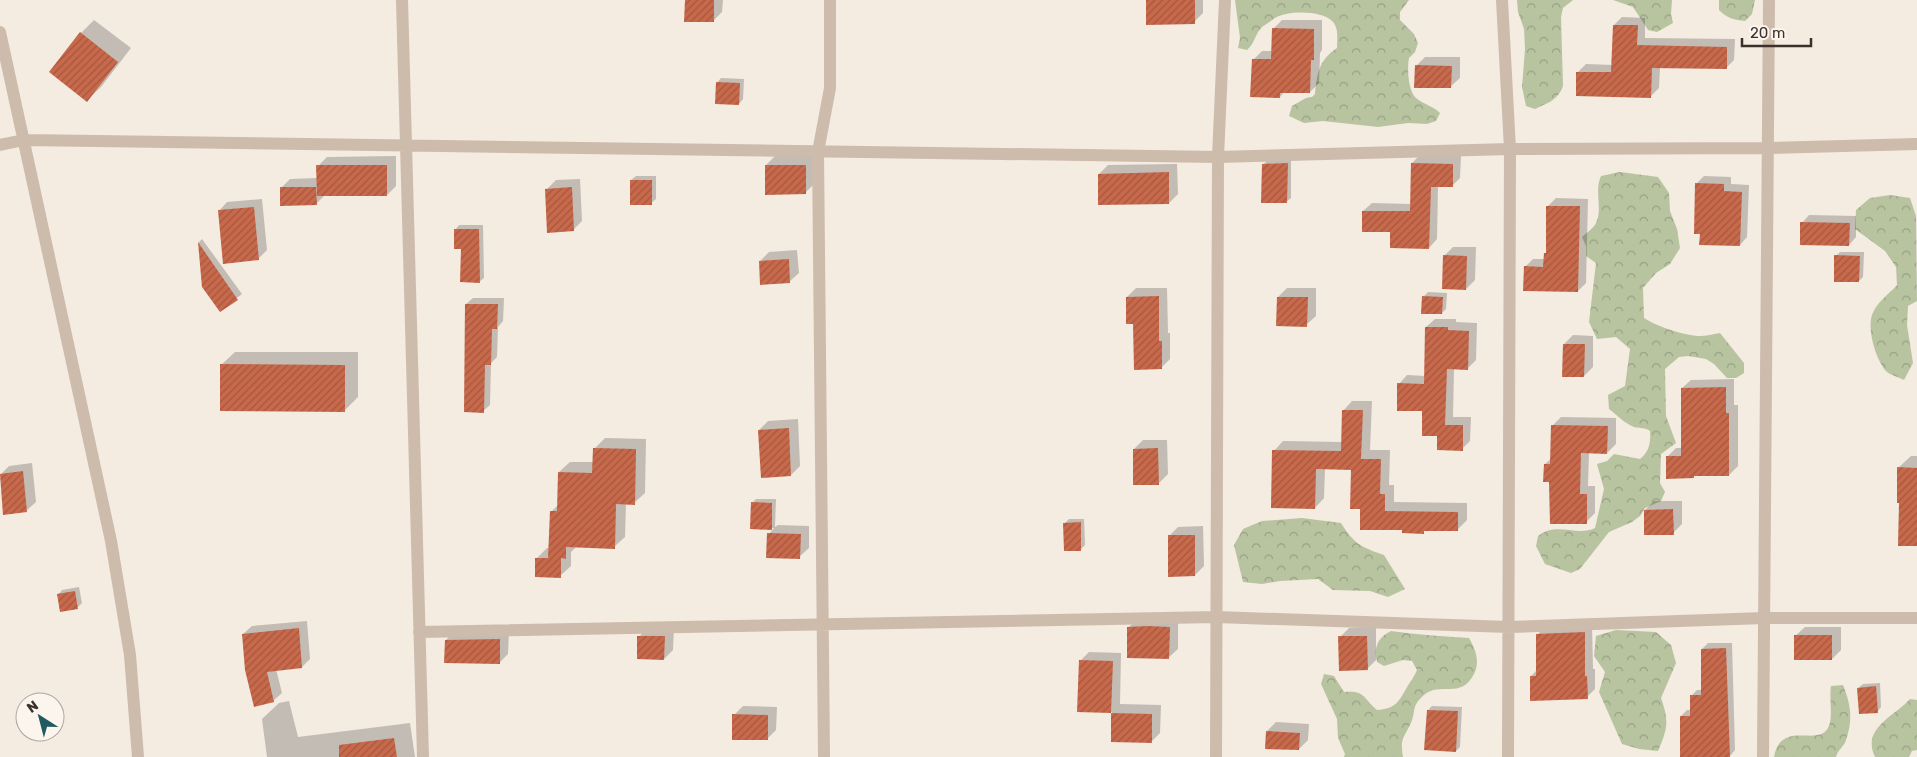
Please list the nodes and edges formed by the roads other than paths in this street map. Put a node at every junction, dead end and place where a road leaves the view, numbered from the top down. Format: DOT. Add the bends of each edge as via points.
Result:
graph roads {
  1 [pos="402,0"];
  2 [pos="830,0"];
  3 [pos="1225,0"];
  4 [pos="1502,0"];
  5 [pos="1769,0"];
  6 [pos="0,32"];
  7 [pos="24,140"];
  8 [pos="1917,144"];
  9 [pos="0,145"];
  10 [pos="407,146"];
  11 [pos="1767,148"];
  12 [pos="1510,149"];
  13 [pos="818,152"];
  14 [pos="1218,157"];
  15 [pos="1217,617"];
  16 [pos="1764,618"];
  17 [pos="1917,618"];
  18 [pos="823,624"];
  19 [pos="1509,627"];
  20 [pos="419,632"];
  21 [pos="138,757"];
  22 [pos="423,757"];
  23 [pos="824,757"];
  24 [pos="1216,757"];
  25 [pos="1508,757"];
  26 [pos="1763,757"];
  1 -- 10 [label="street"];
  2 -- 13 [label="street" via="830,88"];
  3 -- 14 [label="street"];
  4 -- 12 [label="street"];
  5 -- 11 [label="street"];
  6 -- 7 [label="street"];
  7 -- 9 [label="street"];
  7 -- 10 [label="street"];
  7 -- 21 [label="street" via="111,541 130,655"];
  8 -- 11 [label="street"];
  10 -- 13 [label="street"];
  10 -- 20 [label="street"];
  11 -- 12 [label="street"];
  11 -- 16 [label="street"];
  12 -- 14 [label="street"];
  12 -- 19 [label="street"];
  13 -- 14 [label="street"];
  13 -- 18 [label="street"];
  14 -- 15 [label="street"];
  15 -- 18 [label="street"];
  15 -- 19 [label="street"];
  15 -- 24 [label="street"];
  16 -- 17 [label="street"];
  16 -- 19 [label="street"];
  16 -- 26 [label="street"];
  18 -- 20 [label="street"];
  18 -- 23 [label="street"];
  19 -- 25 [label="street"];
  20 -- 22 [label="street"];
}
